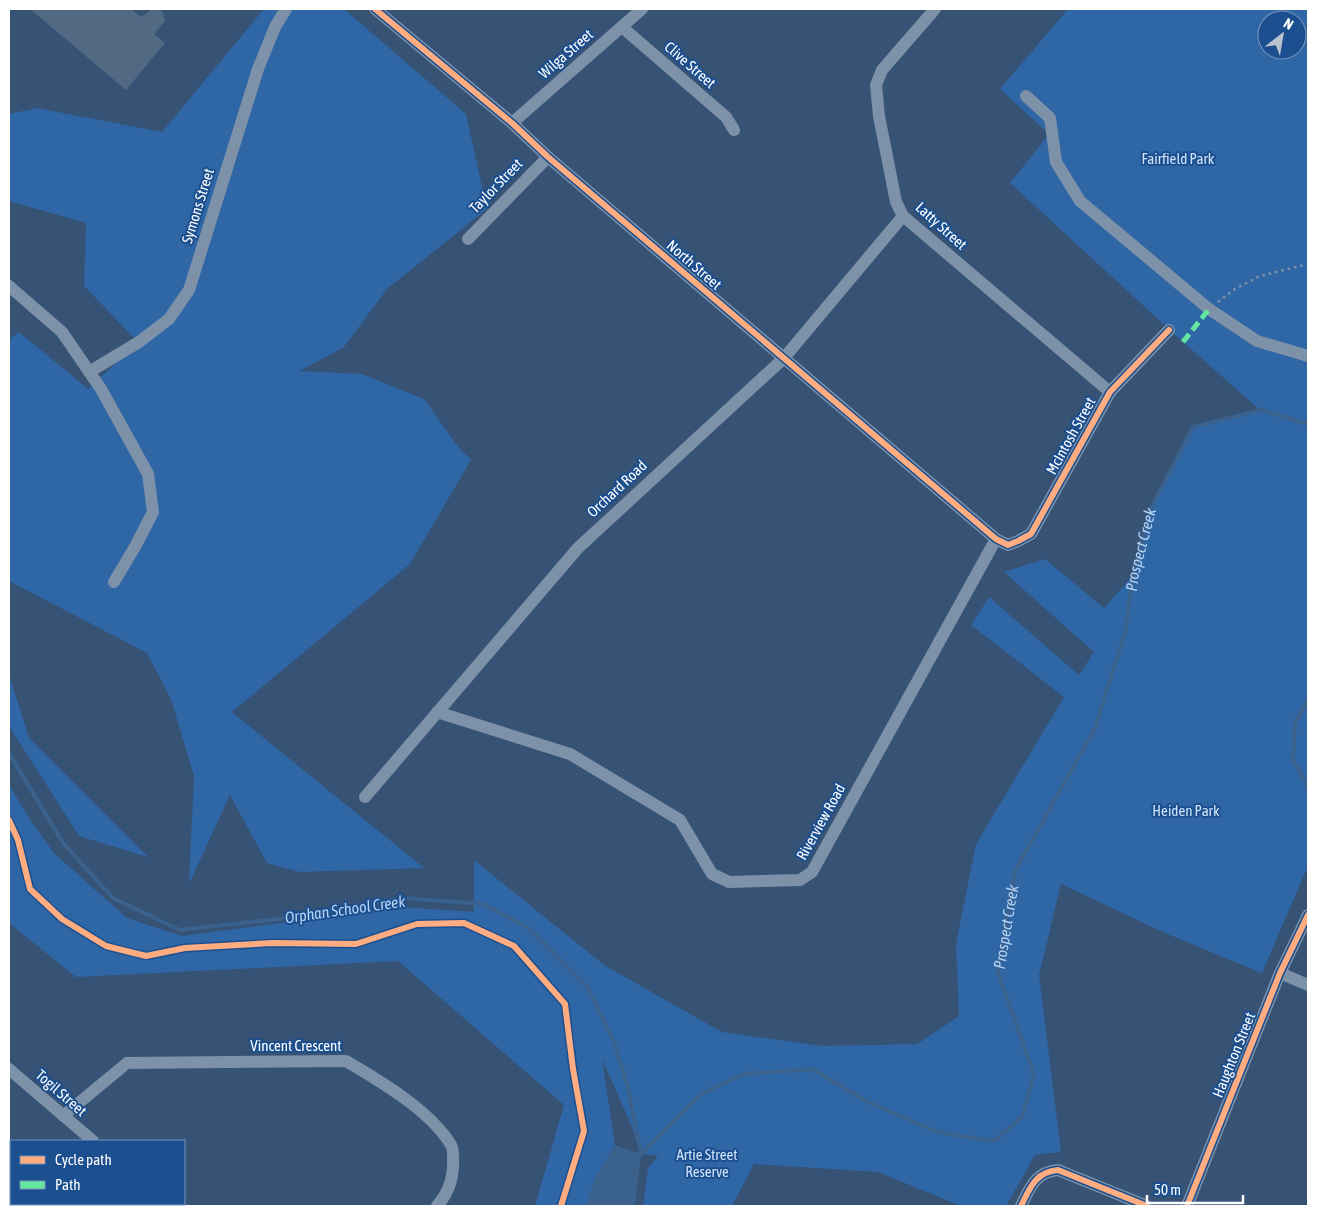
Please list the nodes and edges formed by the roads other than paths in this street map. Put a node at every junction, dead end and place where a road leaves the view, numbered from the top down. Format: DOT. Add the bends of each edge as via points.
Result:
graph roads {
  1 [pos="286,9"];
  2 [pos="375,9"];
  3 [pos="642,9"];
  4 [pos="935,9"];
  5 [pos="622,27"];
  6 [pos="1026,96"];
  7 [pos="512,123"];
  8 [pos="734,130"];
  9 [pos="548,157"];
  10 [pos="903,216"];
  11 [pos="468,239"];
  12 [pos="9,286"];
  13 [pos="1169,330"];
  14 [pos="1308,356"];
  15 [pos="784,358"];
  16 [pos="89,372"];
  17 [pos="1110,392"];
  18 [pos="996,539"];
  19 [pos="114,582"];
  20 [pos="437,712"];
  21 [pos="364,797"];
  22 [pos="1308,915"];
  23 [pos="1280,974"];
  24 [pos="1308,985"];
  25 [pos="9,1069"];
  26 [pos="63,1116"];
  27 [pos="92,1140"];
  28 [pos="437,1206"];
  29 [pos="1021,1206"];
  30 [pos="1148,1206"];
  31 [pos="1186,1206"];
  1 -- 16 [label="street, Symons Street" via="258,69 189,290 169,319 139,342"];
  2 -- 7 [label="street, North Street"];
  3 -- 5 [label="street, Wilga Street"];
  4 -- 10 [label="street, Latty Street" via="882,70 876,85 896,202"];
  5 -- 7 [label="street, Wilga Street"];
  5 -- 8 [label="street, Clive Street" via="726,117"];
  6 -- 14 [label="street" via="1050,118 1056,162 1080,201 1209,309 1258,341"];
  7 -- 9 [label="street, North Street"];
  9 -- 11 [label="street, Taylor Street"];
  9 -- 15 [label="street, North Street"];
  10 -- 15 [label="street, Orchard Road"];
  10 -- 17 [label="street, Latty Street"];
  12 -- 16 [label="street" via="62,332"];
  13 -- 17 [label="street, McIntosh Street"];
  15 -- 18 [label="street, North Street"];
  15 -- 20 [label="street, Orchard Road" via="578,548"];
  16 -- 19 [label="street" via="148,474 153,512"];
  17 -- 18 [label="street, McIntosh Street" via="1031,534 1008,545"];
  18 -- 20 [label="street, Riverview Road" via="812,872 800,880 729,882 712,874 680,820 570,754"];
  20 -- 21 [label="street, Orchard Road"];
  22 -- 23 [label="street, Haughton Street"];
  23 -- 24 [label="street"];
  23 -- 31 [label="street, Haughton Street"];
  25 -- 26 [label="street, Togil Street"];
  26 -- 27 [label="street, Togil Street"];
  26 -- 28 [label="street, Vincent Crescent" via="127,1063 346,1061 424,1113 452,1147 454,1171 451,1185"];
  29 -- 30 [label="street" via="1032,1183 1047,1171 1058,1170"];
}
